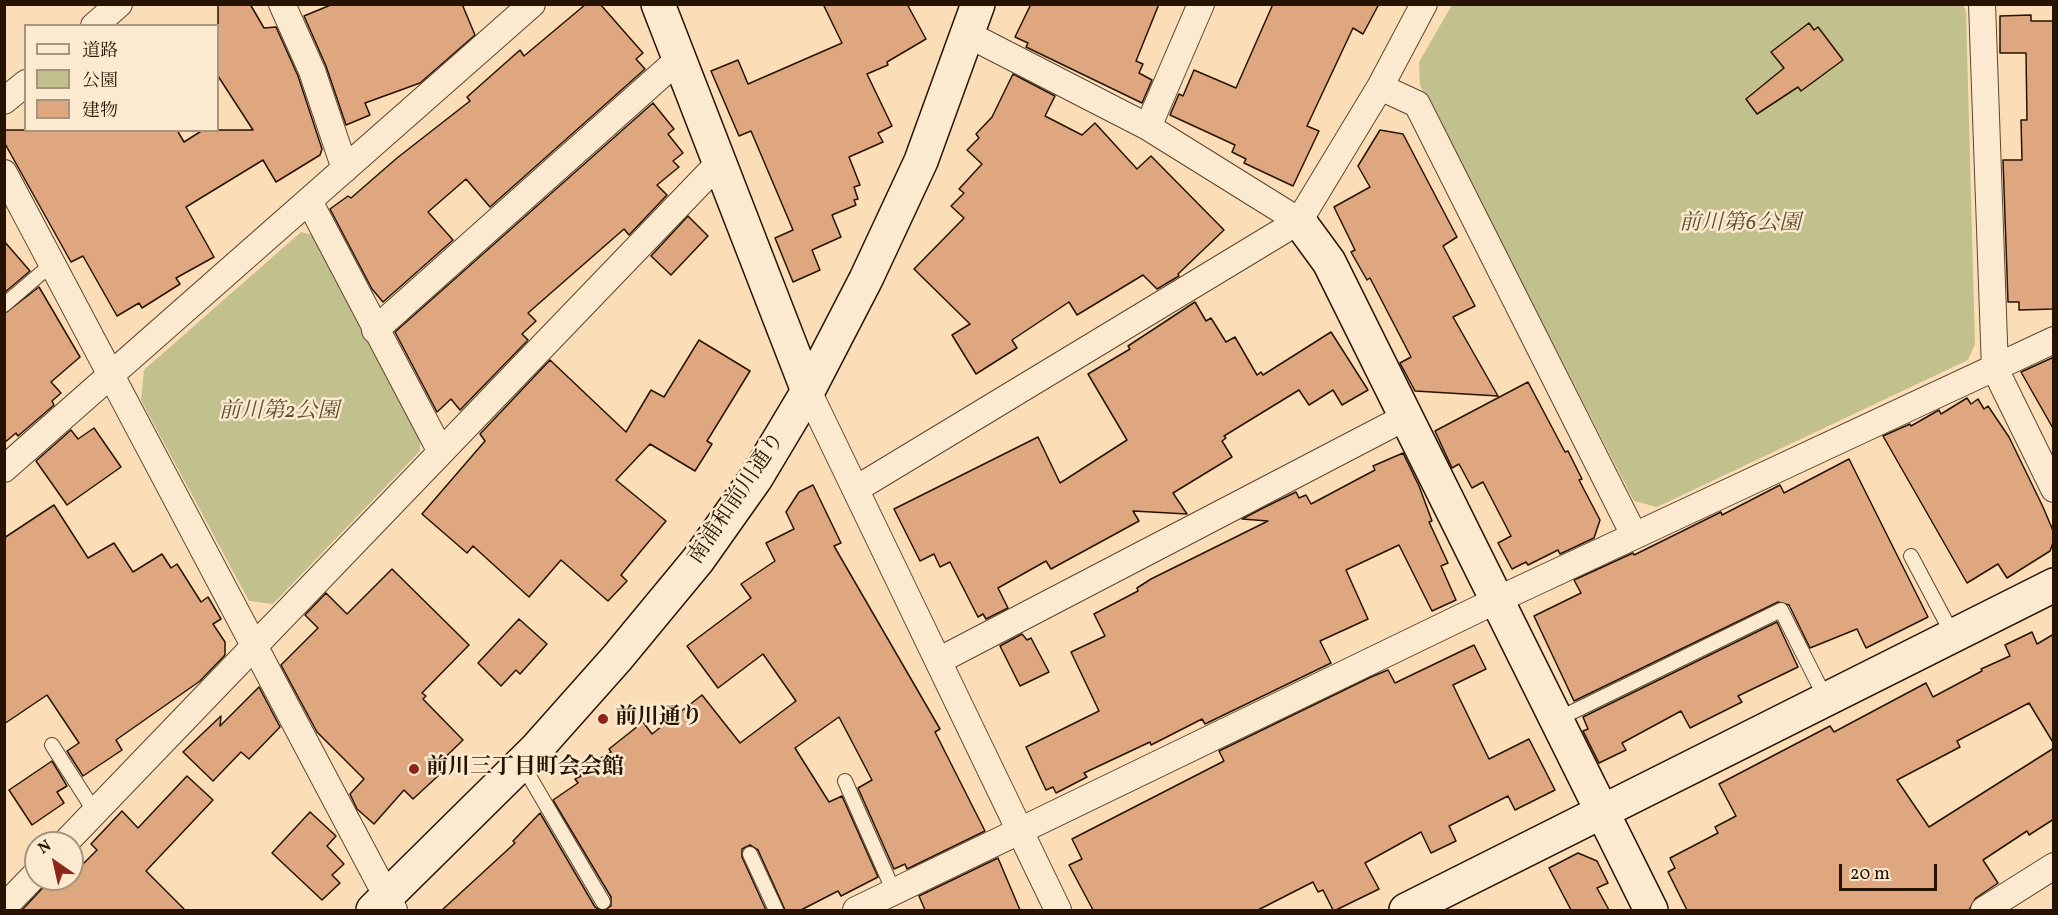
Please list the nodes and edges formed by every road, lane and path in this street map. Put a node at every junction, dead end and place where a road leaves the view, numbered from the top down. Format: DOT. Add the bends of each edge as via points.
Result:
graph roads {
  1 [pos="119,4"];
  2 [pos="282,4"];
  3 [pos="532,4"];
  4 [pos="658,4"];
  5 [pos="1201,4"];
  6 [pos="1424,4"];
  7 [pos="1982,4"];
  8 [pos="973,20"];
  9 [pos="96,24"];
  10 [pos="678,60"];
  11 [pos="24,85"];
  12 [pos="1380,87"];
  13 [pos="4,101"];
  14 [pos="1148,127"];
  15 [pos="718,164"];
  16 [pos="345,169"];
  17 [pos="4,173"];
  18 [pos="309,201"];
  19 [pos="1299,221"];
  20 [pos="53,263"];
  21 [pos="4,305"];
  22 [pos="375,330"];
  23 [pos="2054,340"];
  24 [pos="1995,369"];
  25 [pos="112,375"];
  26 [pos="808,391"];
  27 [pos="1406,417"];
  28 [pos="441,452"];
  29 [pos="4,469"];
  30 [pos="856,489"];
  31 [pos="2054,489"];
  32 [pos="1634,535"];
  33 [pos="1911,556"];
  34 [pos="2054,585"];
  35 [pos="1497,600"];
  36 [pos="1953,635"];
  37 [pos="255,645"];
  38 [pos="940,660"];
  39 [pos="1826,699"];
  40 [pos="1556,720"];
  41 [pos="52,745"];
  42 [pos="522,764"];
  43 [pos="846,781"];
  44 [pos="1601,810"];
  45 [pos="95,812"];
  46 [pos="1021,830"];
  47 [pos="77,831"];
  48 [pos="750,854"];
  49 [pos="2054,866"];
  50 [pos="24,886"];
  51 [pos="894,892"];
  52 [pos="603,902"];
  53 [pos="385,906"];
  54 [pos="4,907"];
  55 [pos="1420,907"];
  56 [pos="776,910"];
  57 [pos="856,910"];
  58 [pos="1058,910"];
  59 [pos="1651,910"];
  60 [pos="1984,910"];
  1 -- 9 [label="street"];
  2 -- 16 [label="street" via="312,71"];
  3 -- 16 [label="street"];
  4 -- 10 [label="street"];
  5 -- 14 [label="street"];
  6 -- 12 [label="street"];
  7 -- 24 [label="street"];
  8 -- 14 [label="street"];
  8 -- 26 [label="street, 南浦和前川通り" via="921,161"];
  10 -- 15 [label="street"];
  10 -- 22 [label="street"];
  11 -- 13 [label="street"];
  12 -- 19 [label="street"];
  12 -- 32 [label="street" via="1417,105"];
  14 -- 19 [label="street"];
  15 -- 26 [label="street"];
  15 -- 28 [label="street"];
  16 -- 18 [label="street"];
  17 -- 20 [label="street"];
  18 -- 22 [label="street"];
  18 -- 25 [label="street"];
  19 -- 27 [label="street" via="1329,262"];
  19 -- 30 [label="street"];
  20 -- 21 [label="lane"];
  20 -- 25 [label="street"];
  22 -- 28 [label="street"];
  23 -- 24 [label="street"];
  24 -- 31 [label="street"];
  24 -- 32 [label="street"];
  25 -- 29 [label="street"];
  25 -- 37 [label="street"];
  26 -- 30 [label="street"];
  26 -- 42 [label="street, 南浦和前川通り" via="756,478 698,560"];
  27 -- 35 [label="street"];
  27 -- 38 [label="street"];
  28 -- 37 [label="street"];
  30 -- 38 [label="street"];
  32 -- 35 [label="street"];
  33 -- 36 [label="lane"];
  34 -- 36 [label="street"];
  35 -- 40 [label="street"];
  35 -- 46 [label="street"];
  36 -- 39 [label="street"];
  37 -- 45 [label="street"];
  37 -- 53 [label="street"];
  38 -- 46 [label="street"];
  39 -- 40 [label="lane" via="1781,609"];
  39 -- 44 [label="street"];
  40 -- 44 [label="street"];
  41 -- 45 [label="lane"];
  42 -- 52 [label="lane"];
  42 -- 53 [label="street, 南浦和前川通り"];
  43 -- 51 [label="lane"];
  44 -- 55 [label="street"];
  44 -- 59 [label="street"];
  45 -- 47 [label="street"];
  46 -- 51 [label="street"];
  46 -- 58 [label="street"];
  48 -- 56 [label="lane"];
  49 -- 60 [label="street"];
  50 -- 54 [label="street"];
  51 -- 57 [label="street"];
}
